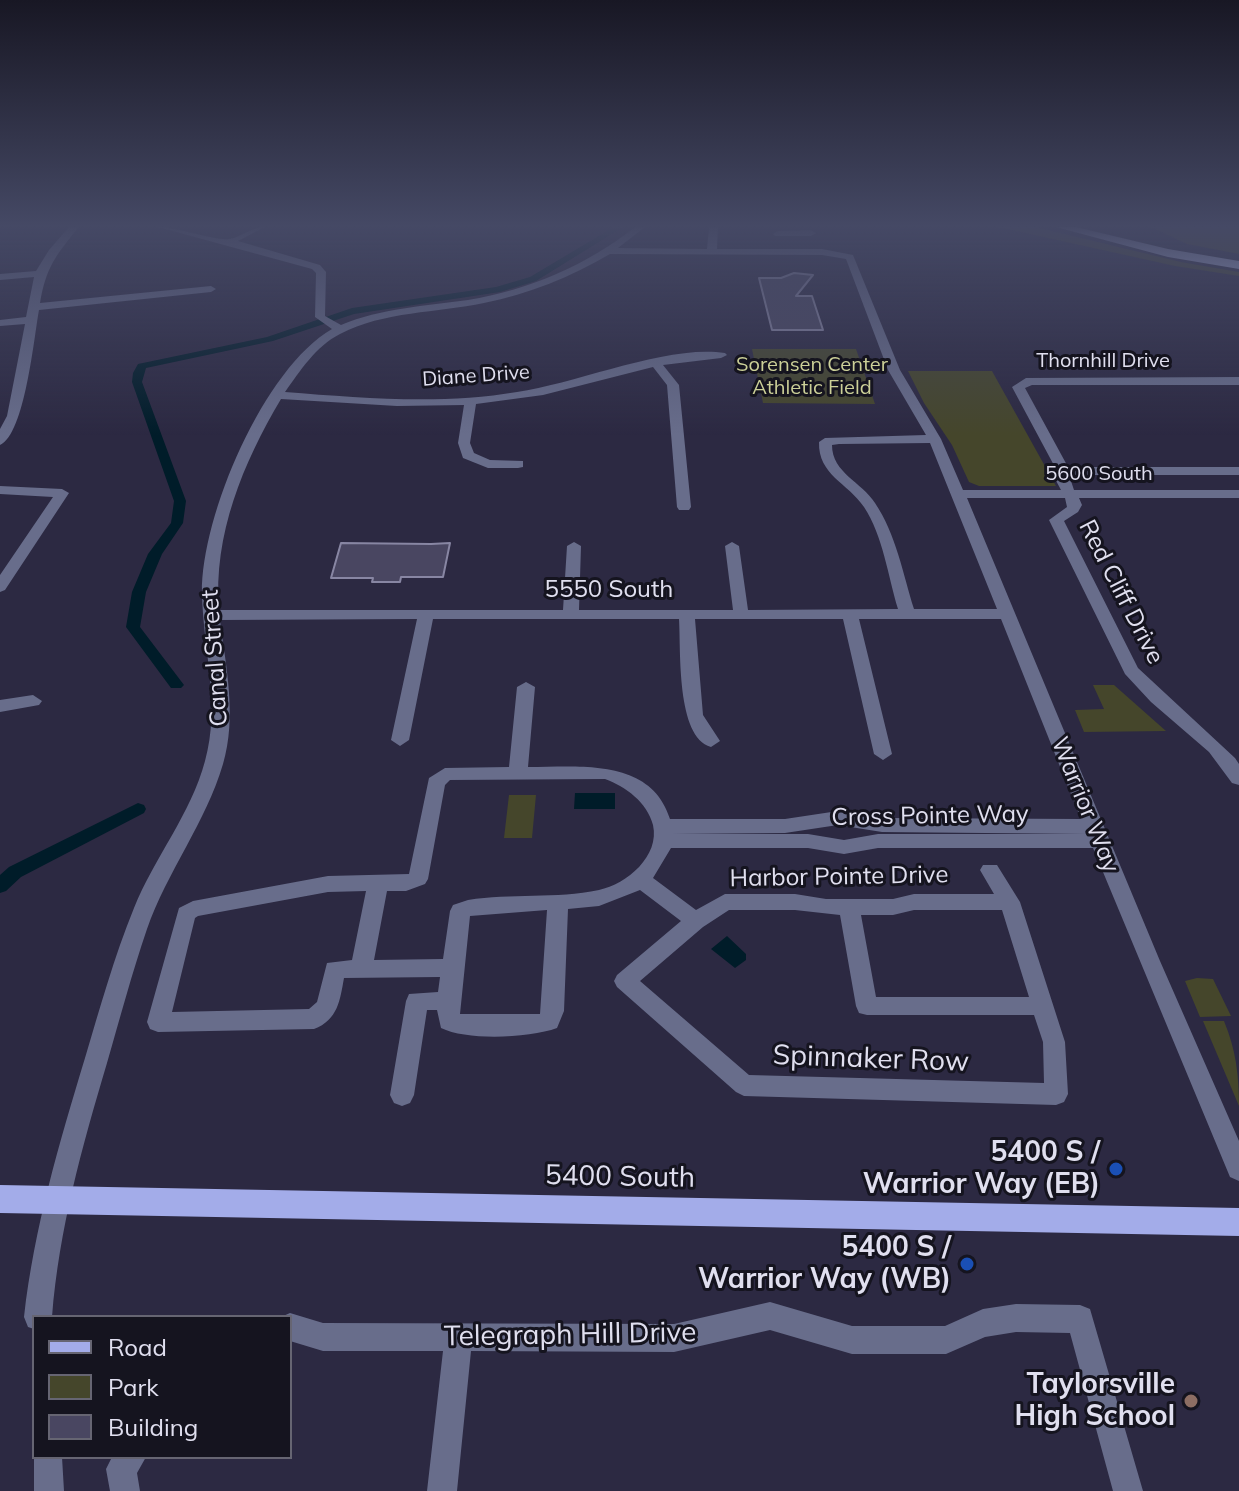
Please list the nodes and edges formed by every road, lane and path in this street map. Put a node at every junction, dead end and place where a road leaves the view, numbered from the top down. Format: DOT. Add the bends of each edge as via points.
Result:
graph roads {
  1 [pos="35,297"];
  2 [pos="157,297"];
  3 [pos="325,297"];
  4 [pos="491,297"];
  5 [pos="866,297"];
  6 [pos="32,314"];
  7 [pos="0,323"];
  8 [pos="329,323"];
  9 [pos="721,355"];
  10 [pos="654,361"];
  11 [pos="1239,381"];
  12 [pos="277,395"];
  13 [pos="471,400"];
  14 [pos="935,439"];
  15 [pos="0,441"];
  16 [pos="518,464"];
  17 [pos="1064,471"];
  18 [pos="1239,471"];
  19 [pos="0,490"];
  20 [pos="958,494"];
  21 [pos="1070,494"];
  22 [pos="1239,494"];
  23 [pos="684,507"];
  24 [pos="574,546"];
  25 [pos="732,546"];
  26 [pos="0,587"];
  27 [pos="571,614"];
  28 [pos="687,614"];
  29 [pos="741,614"];
  30 [pos="850,614"];
  31 [pos="907,614"];
  32 [pos="1006,614"];
  33 [pos="212,615"];
  34 [pos="426,615"];
  35 [pos="526,687"];
  36 [pos="33,701"];
  37 [pos="0,706"];
  38 [pos="400,740"];
  39 [pos="711,741"];
  40 [pos="883,754"];
  41 [pos="518,773"];
  42 [pos="1239,778"];
  43 [pos="664,833"];
  44 [pos="1097,833"];
  45 [pos="990,870"];
  46 [pos="640,879"];
  47 [pos="378,883"];
  48 [pos="558,902"];
  49 [pos="1010,902"];
  50 [pos="849,907"];
  51 [pos="696,921"];
  52 [pos="452,968"];
  53 [pos="361,969"];
  54 [pos="448,1001"];
  55 [pos="1043,1006"];
  56 [pos="402,1095"];
  57 [pos="1239,1169"];
  58 [pos="55,1198"];
  59 [pos="0,1199"];
  60 [pos="1239,1222"];
  61 [pos="38,1315"];
  62 [pos="292,1328"];
  63 [pos="458,1338"];
  64 [pos="47,1459"];
  65 [pos="129,1459"];
  66 [pos="49,1491"];
  67 [pos="125,1491"];
  68 [pos="442,1491"];
  69 [pos="1128,1491"];
  1 -- 6 [label="street"];
  2 -- 6 [label="street"];
  3 -- 8 [label="street"];
  4 -- 8 [label="street, Canal Street"];
  5 -- 14 [label="street, Warrior Way" via="903,389"];
  6 -- 7 [label="street"];
  6 -- 15 [label="street" via="13,416"];
  8 -- 12 [label="street, Canal Street"];
  9 -- 10 [label="street, Diane Drive"];
  10 -- 13 [label="street, Diane Drive" via="538,392"];
  10 -- 23 [label="street" via="670,377 674,390"];
  11 -- 17 [label="street, Thornhill Drive" via="1020,383 1018,389"];
  12 -- 13 [label="street, Diane Drive"];
  12 -- 33 [label="street, Canal Street" via="245,456 215,541"];
  13 -- 16 [label="street" via="464,443 468,455 488,464"];
  14 -- 20 [label="street, Warrior Way"];
  14 -- 31 [label="street" via="839,440 824,445 833,469 875,512"];
  17 -- 18 [label="street"];
  17 -- 21 [label="street, Thornhill Drive" via="1061,477"];
  19 -- 26 [label="street" via="62,493"];
  20 -- 21 [label="street, 5600 South"];
  20 -- 32 [label="street, Warrior Way"];
  21 -- 22 [label="street, 5600 South"];
  21 -- 42 [label="street, Red Cliff Drive" via="1074,508 1056,520 1131,670 1221,752"];
  24 -- 27 [label="street"];
  25 -- 29 [label="street"];
  27 -- 28 [label="street, 5550 South"];
  27 -- 34 [label="street, 5550 South"];
  28 -- 29 [label="street, 5550 South"];
  28 -- 39 [label="street" via="694,715"];
  29 -- 30 [label="street, 5550 South"];
  30 -- 31 [label="street, 5550 South"];
  30 -- 40 [label="street"];
  31 -- 32 [label="street, 5550 South"];
  32 -- 44 [label="street, Warrior Way"];
  33 -- 34 [label="street, 5550 South"];
  33 -- 58 [label="street, Canal Street" via="222,714 213,768 143,909"];
  34 -- 38 [label="street"];
  35 -- 41 [label="street"];
  36 -- 37 [label="street"];
  41 -- 43 [label="street" via="618,776 650,800"];
  41 -- 47 [label="street" via="441,776 418,879"];
  43 -- 44 [label="street, Cross Pointe Way" via="844,847 878,841"];
  43 -- 44 [label="street, Cross Pointe Way" via="838,818 882,825"];
  43 -- 46 [label="street" via="655,864"];
  44 -- 57 [label="street, Warrior Way"];
  45 -- 49 [label="street"];
  46 -- 48 [label="street" via="613,894"];
  46 -- 51 [label="street"];
  47 -- 53 [label="street"];
  47 -- 53 [label="street" via="328,884 193,909 184,921 158,1022 314,1019 327,1007 335,969"];
  48 -- 52 [label="street" via="464,907"];
  48 -- 54 [label="street" via="549,1021 536,1026 455,1024 447,1018"];
  49 -- 50 [label="street, Harbor Pointe Drive"];
  49 -- 55 [label="street"];
  50 -- 51 [label="street, Harbor Pointe Drive" via="725,902"];
  50 -- 55 [label="street" via="867,1006"];
  51 -- 55 [label="street, Spinnaker Row" via="625,981 744,1085 1056,1094 1055,1052"];
  52 -- 53 [label="street"];
  52 -- 54 [label="street"];
  54 -- 56 [label="street" via="417,1001"];
  58 -- 59 [label="main road, 5400 South"];
  58 -- 60 [label="main road, 5400 South"];
  58 -- 61 [label="street, Canal Street"];
  62 -- 63 [label="street, Telegraph Hill Drive" via="323,1337"];
  63 -- 68 [label="street"];
  63 -- 69 [label="street, Telegraph Hill Drive" via="674,1338 770,1316 852,1340 946,1340 983,1323 1080,1319"];
  64 -- 66 [label="street"];
  65 -- 67 [label="street" via="121,1469"];
}
